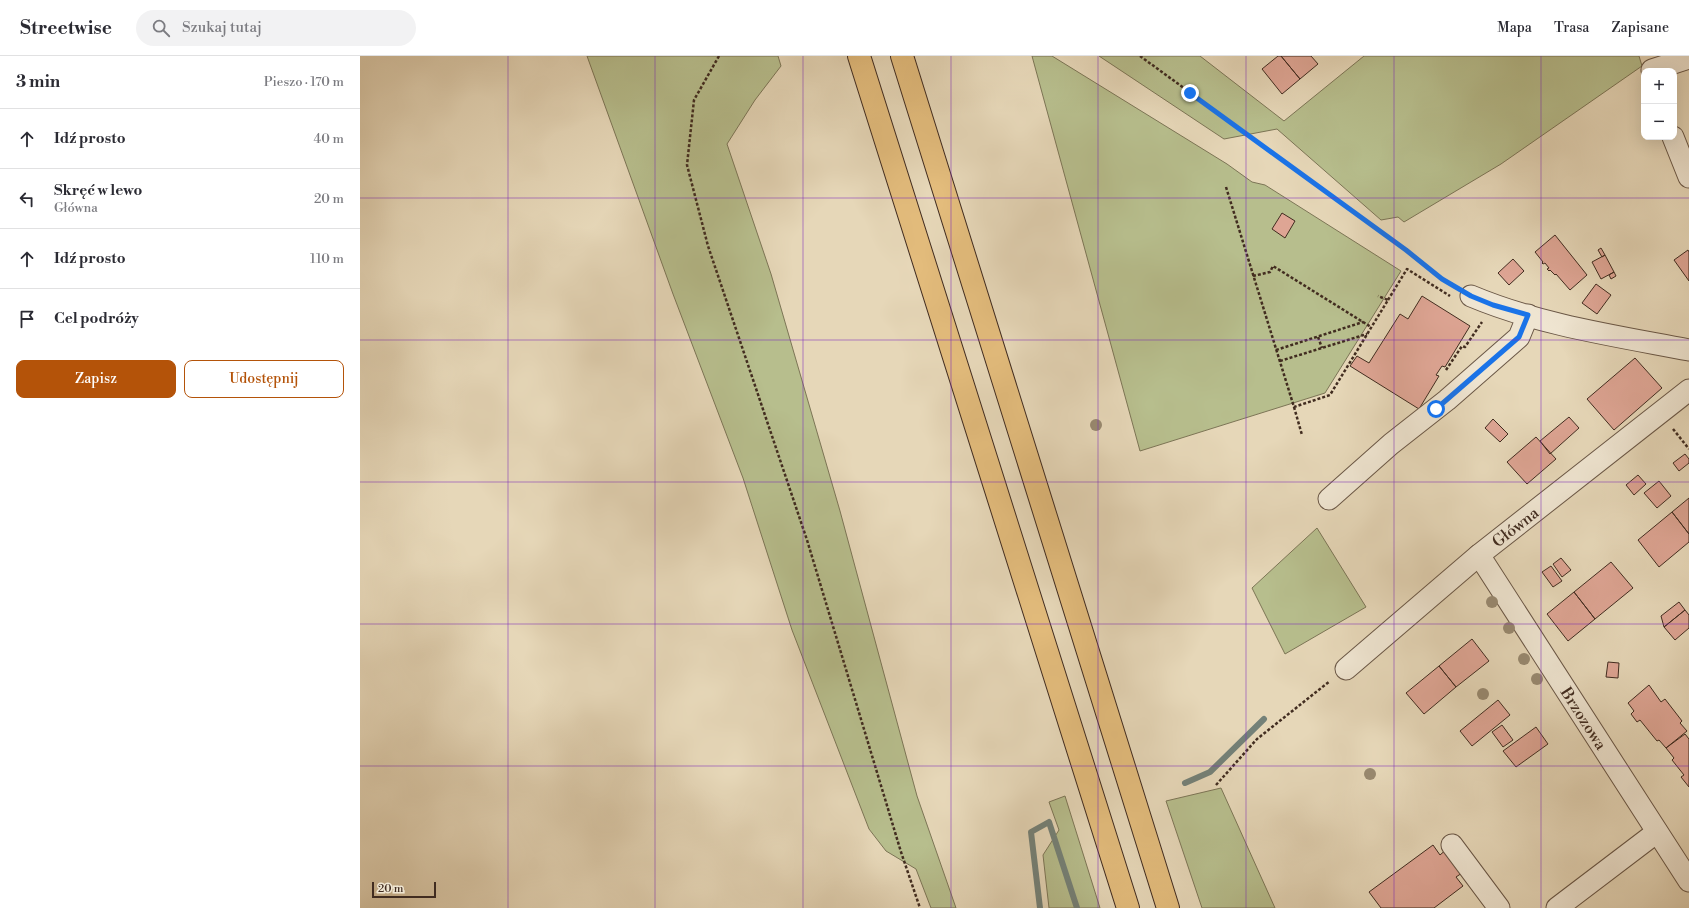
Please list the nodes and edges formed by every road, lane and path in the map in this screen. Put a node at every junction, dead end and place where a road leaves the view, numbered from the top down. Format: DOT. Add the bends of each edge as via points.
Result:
graph roads {
  1 [pos="719,56"];
  2 [pos="859,56"];
  3 [pos="902,56"];
  4 [pos="1140,56"];
  5 [pos="1689,58"];
  6 [pos="1651,66"];
  7 [pos="1674,140"];
  8 [pos="1689,176"];
  9 [pos="1226,187"];
  10 [pos="1253,276"];
  11 [pos="1378,296"];
  12 [pos="1462,297"];
  13 [pos="1388,300"];
  14 [pos="1493,305"];
  15 [pos="1528,315"];
  16 [pos="1363,322"];
  17 [pos="1371,327"];
  18 [pos="1367,334"];
  19 [pos="1318,337"];
  20 [pos="1322,348"];
  21 [pos="1276,350"];
  22 [pos="1689,350"];
  23 [pos="1280,361"];
  24 [pos="1446,371"];
  25 [pos="1689,390"];
  26 [pos="1294,407"];
  27 [pos="1302,434"];
  28 [pos="1329,500"];
  29 [pos="1479,555"];
  30 [pos="1346,669"];
  31 [pos="1216,785"];
  32 [pos="1657,832"];
  33 [pos="1452,845"];
  34 [pos="1689,881"];
  35 [pos="920,908"];
  36 [pos="1128,908"];
  37 [pos="1168,908"];
  38 [pos="1499,908"];
  39 [pos="1556,908"];
  1 -- 35 [label="path" via="694,100 687,165 708,246 807,540"];
  2 -- 36 [label="highway"];
  3 -- 37 [label="highway"];
  4 -- 12 [label="path" via="1406,250"];
  5 -- 6 [label="street"];
  7 -- 8 [label="street"];
  9 -- 10 [label="path"];
  10 -- 16 [label="path" via="1270,272 1273,266"];
  10 -- 21 [label="path"];
  11 -- 13 [label="path"];
  12 -- 13 [label="path" via="1407,269"];
  12 -- 14 [label="street"];
  13 -- 17 [label="path"];
  14 -- 15 [label="street"];
  14 -- 24 [label="path"];
  15 -- 22 [label="street"];
  15 -- 28 [label="street" via="1519,337 1447,400 1391,444"];
  16 -- 17 [label="path"];
  16 -- 19 [label="path"];
  17 -- 18 [label="path"];
  18 -- 20 [label="path"];
  18 -- 26 [label="path" via="1330,395"];
  19 -- 20 [label="path"];
  19 -- 21 [label="path"];
  20 -- 23 [label="path"];
  21 -- 23 [label="path"];
  23 -- 26 [label="path"];
  25 -- 29 [label="street, Główna"];
  26 -- 27 [label="path"];
  29 -- 30 [label="street, Główna"];
  29 -- 32 [label="street, Brzozowa"];
  30 -- 31 [label="path" via="1257,739"];
  32 -- 34 [label="street, Brzozowa"];
  32 -- 39 [label="street"];
  33 -- 38 [label="street"];
}
